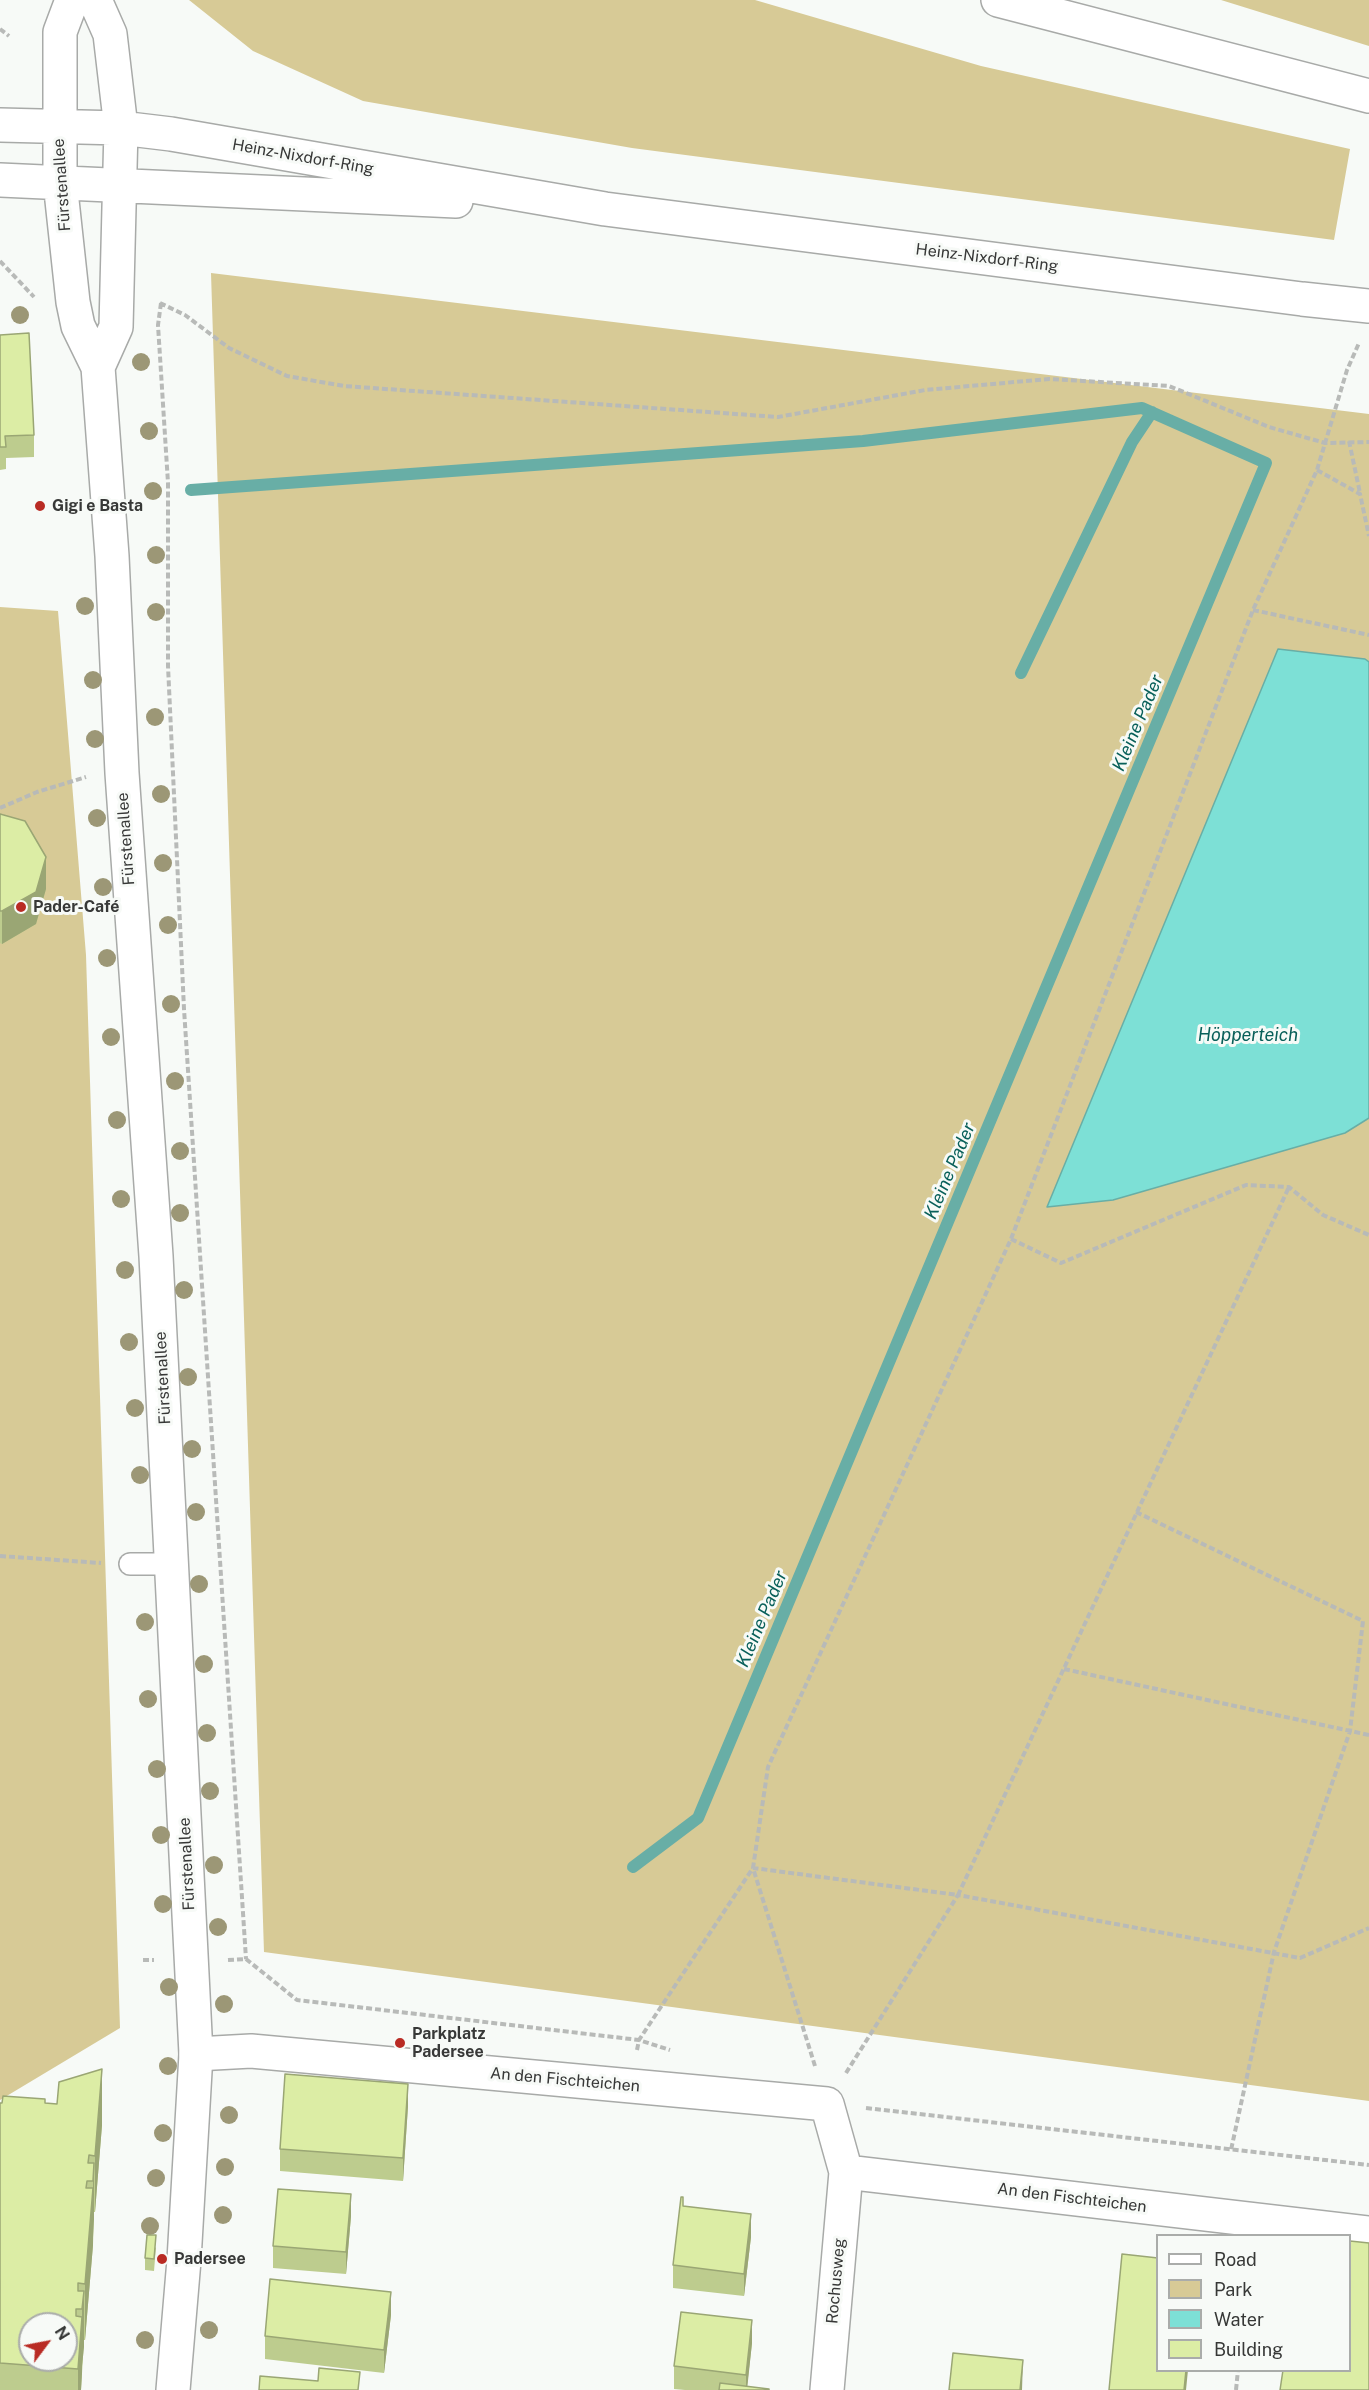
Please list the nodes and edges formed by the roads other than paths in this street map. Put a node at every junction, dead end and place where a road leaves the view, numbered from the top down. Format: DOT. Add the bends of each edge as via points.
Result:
graph roads {
  1 [pos="72,0"];
  2 [pos="95,0"];
  3 [pos="998,0"];
  4 [pos="1368,96"];
  5 [pos="0,125"];
  6 [pos="59,126"];
  7 [pos="122,128"];
  8 [pos="0,180"];
  9 [pos="60,182"];
  10 [pos="120,184"];
  11 [pos="605,209"];
  12 [pos="1369,306"];
  13 [pos="98,367"];
  14 [pos="130,1564"];
  15 [pos="173,1564"];
  16 [pos="196,2054"];
  17 [pos="846,2172"];
  18 [pos="1369,2233"];
  19 [pos="173,2390"];
  20 [pos="827,2390"];
  1 -- 6 [label="main road, Fürstenallee" via="60,32"];
  2 -- 7 [label="main road, Fürstenallee" via="110,34"];
  3 -- 4 [label="main road"];
  5 -- 6 [label="main road, Heinz-Nixdorf-Ring"];
  6 -- 7 [label="main road, Heinz-Nixdorf-Ring"];
  6 -- 9 [label="main road, Fürstenallee"];
  7 -- 10 [label="main road, Fürstenallee"];
  7 -- 11 [label="main road, Heinz-Nixdorf-Ring"];
  8 -- 9 [label="main road, Heinz-Nixdorf-Ring"];
  9 -- 10 [label="main road, Heinz-Nixdorf-Ring"];
  9 -- 13 [label="main road, Fürstenallee" via="73,302 78,326"];
  10 -- 11 [label="main road, Heinz-Nixdorf-Ring"];
  10 -- 13 [label="main road, Fürstenallee" via="116,327"];
  11 -- 12 [label="main road, Heinz-Nixdorf-Ring"];
  13 -- 15 [label="main road, Fürstenallee"];
  14 -- 15 [label="lane"];
  15 -- 16 [label="main road, Fürstenallee"];
  16 -- 17 [label="main road, An den Fischteichen" via="251,2050 827,2104"];
  16 -- 19 [label="main road, Fürstenallee"];
  17 -- 18 [label="main road, An den Fischteichen"];
  17 -- 20 [label="main road, Rochusweg"];
}
